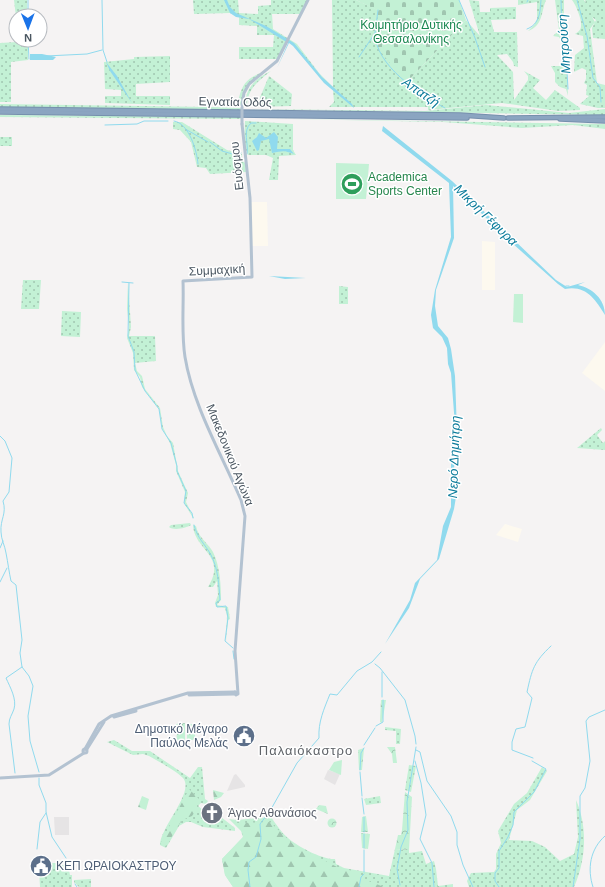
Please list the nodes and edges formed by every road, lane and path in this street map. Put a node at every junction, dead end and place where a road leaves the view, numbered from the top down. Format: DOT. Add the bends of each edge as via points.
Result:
graph roads {
  1 [pos="308,0"];
  2 [pos="0,108"];
  3 [pos="0,112"];
  4 [pos="470,117"];
  5 [pos="605,117"];
  6 [pos="556,118"];
  7 [pos="605,121"];
  8 [pos="252,277"];
  9 [pos="183,281"];
  10 [pos="0,778"];
  1 -- 8 [label="main road, Ευόσμου, bridge" via="273,66 249,84 244,93 242,124 250,192"];
  2 -- 4 [label="highway, Εγνατία Οδός"];
  3 -- 4 [label="highway, Εγνατία Οδός" via="460,119"];
  4 -- 6 [label="highway, Εγνατία Οδός"];
  5 -- 6 [label="highway, Εγνατία Οδός"];
  6 -- 7 [label="highway, Εγνατία Οδός"];
  8 -- 9 [label="main road, Συμμαχική"];
  9 -- 10 [label="main road, Μακεδονικού Αγώνα" via="182,320 187,364 200,409 241,500 245,516 235,651 236,692 189,695 111,718 100,726 85,751 46,773"];
}
